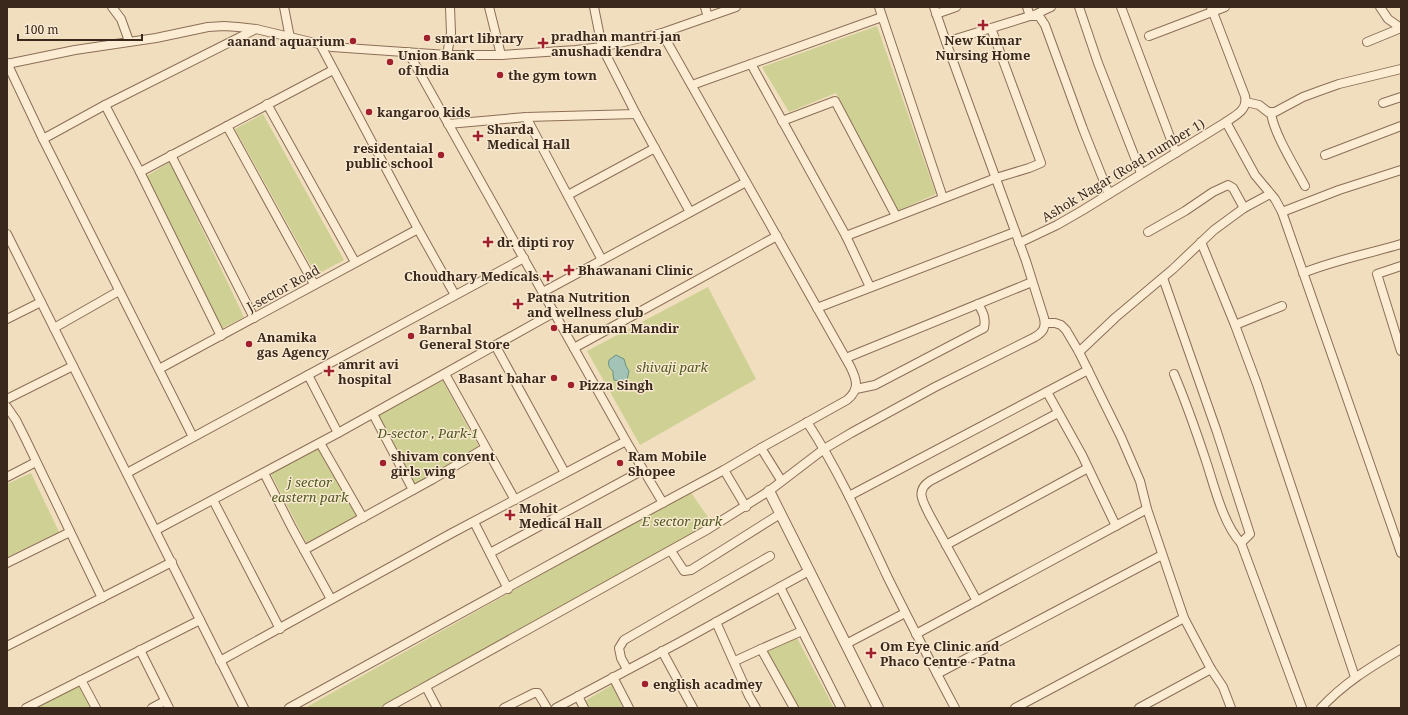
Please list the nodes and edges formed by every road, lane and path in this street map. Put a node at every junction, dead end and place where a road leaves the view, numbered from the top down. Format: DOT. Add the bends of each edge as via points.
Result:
graph roads {
  1 [pos="112,7"];
  2 [pos="284,7"];
  3 [pos="450,7"];
  4 [pos="489,7"];
  5 [pos="594,7"];
  6 [pos="705,7"];
  7 [pos="736,7"];
  8 [pos="879,7"];
  9 [pos="956,7"];
  10 [pos="1027,7"];
  11 [pos="1051,7"];
  12 [pos="1080,7"];
  13 [pos="1121,7"];
  14 [pos="1225,7"];
  15 [pos="1380,7"];
  16 [pos="1212,9"];
  17 [pos="935,10"];
  18 [pos="1032,16"];
  19 [pos="708,17"];
  20 [pos="882,17"];
  21 [pos="992,28"];
  22 [pos="1401,28"];
  23 [pos="256,30"];
  24 [pos="662,33"];
  25 [pos="1149,36"];
  26 [pos="290,38"];
  27 [pos="128,41"];
  28 [pos="946,42"];
  29 [pos="1367,42"];
  30 [pos="320,44"];
  31 [pos="602,47"];
  32 [pos="408,52"];
  33 [pos="447,55"];
  34 [pos="501,55"];
  35 [pos="7,64"];
  36 [pos="751,64"];
  37 [pos="1401,69"];
  38 [pos="333,70"];
  39 [pos="692,85"];
  40 [pos="1401,97"];
  41 [pos="1246,102"];
  42 [pos="1383,103"];
  43 [pos="267,104"];
  44 [pos="105,105"];
  45 [pos="1270,113"];
  46 [pos="636,114"];
  47 [pos="526,117"];
  48 [pos="782,121"];
  49 [pos="1226,122"];
  50 [pos="448,124"];
  51 [pos="227,126"];
  52 [pos="1401,126"];
  53 [pos="43,139"];
  54 [pos="655,148"];
  55 [pos="1176,153"];
  56 [pos="170,155"];
  57 [pos="1325,155"];
  58 [pos="1401,170"];
  59 [pos="140,172"];
  60 [pos="1141,173"];
  61 [pos="996,178"];
  62 [pos="746,182"];
  63 [pos="1305,186"];
  64 [pos="1109,194"];
  65 [pos="1270,194"];
  66 [pos="568,195"];
  67 [pos="943,198"];
  68 [pos="1244,208"];
  69 [pos="690,212"];
  70 [pos="1282,212"];
  71 [pos="896,216"];
  72 [pos="418,229"];
  73 [pos="1015,232"];
  74 [pos="1148,232"];
  75 [pos="777,236"];
  76 [pos="846,236"];
  77 [pos="8,239"];
  78 [pos="1201,242"];
  79 [pos="1019,243"];
  80 [pos="1401,244"];
  81 [pos="524,258"];
  82 [pos="602,260"];
  83 [pos="355,262"];
  84 [pos="1401,266"];
  85 [pos="1303,273"];
  86 [pos="1163,278"];
  87 [pos="1032,282"];
  88 [pos="314,284"];
  89 [pos="870,287"];
  90 [pos="119,291"];
  91 [pos="543,292"];
  92 [pos="455,295"];
  93 [pos="41,302"];
  94 [pos="978,304"];
  95 [pos="1282,306"];
  96 [pos="817,308"];
  97 [pos="554,312"];
  98 [pos="254,318"];
  99 [pos="7,319"];
  100 [pos="1045,323"];
  101 [pos="1235,325"];
  102 [pos="54,328"];
  103 [pos="221,336"];
  104 [pos="495,345"];
  105 [pos="574,348"];
  106 [pos="1401,351"];
  107 [pos="1079,352"];
  108 [pos="846,358"];
  109 [pos="73,366"];
  110 [pos="159,369"];
  111 [pos="1088,370"];
  112 [pos="445,374"];
  113 [pos="1174,374"];
  114 [pos="308,375"];
  115 [pos="856,389"];
  116 [pos="1047,392"];
  117 [pos="7,399"];
  118 [pos="7,407"];
  119 [pos="1058,413"];
  120 [pos="373,414"];
  121 [pos="807,422"];
  122 [pos="338,433"];
  123 [pos="193,437"];
  124 [pos="626,441"];
  125 [pos="320,443"];
  126 [pos="485,448"];
  127 [pos="761,448"];
  128 [pos="824,449"];
  129 [pos="36,462"];
  130 [pos="1088,468"];
  131 [pos="643,470"];
  132 [pos="724,470"];
  133 [pos="127,473"];
  134 [pos="264,473"];
  135 [pos="565,473"];
  136 [pos="7,477"];
  137 [pos="781,480"];
  138 [pos="413,490"];
  139 [pos="768,491"];
  140 [pos="849,496"];
  141 [pos="214,500"];
  142 [pos="515,500"];
  143 [pos="663,503"];
  144 [pos="746,506"];
  145 [pos="1147,509"];
  146 [pos="780,514"];
  147 [pos="363,518"];
  148 [pos="474,522"];
  149 [pos="1116,526"];
  150 [pos="156,530"];
  151 [pos="70,532"];
  152 [pos="1240,543"];
  153 [pos="946,545"];
  154 [pos="304,550"];
  155 [pos="671,550"];
  156 [pos="490,553"];
  157 [pos="1401,554"];
  158 [pos="1162,555"];
  159 [pos="770,556"];
  160 [pos="172,562"];
  161 [pos="7,563"];
  162 [pos="809,570"];
  163 [pos="780,587"];
  164 [pos="508,589"];
  165 [pos="102,598"];
  166 [pos="331,599"];
  167 [pos="977,601"];
  168 [pos="906,613"];
  169 [pos="1184,618"];
  170 [pos="200,620"];
  171 [pos="716,622"];
  172 [pos="280,629"];
  173 [pos="802,631"];
  174 [pos="916,634"];
  175 [pos="846,644"];
  176 [pos="7,646"];
  177 [pos="761,649"];
  178 [pos="1401,649"];
  179 [pos="140,650"];
  180 [pos="662,652"];
  181 [pos="220,661"];
  182 [pos="734,661"];
  183 [pos="627,669"];
  184 [pos="1211,669"];
  185 [pos="937,674"];
  186 [pos="1355,677"];
  187 [pos="613,678"];
  188 [pos="81,680"];
  189 [pos="426,687"];
  190 [pos="578,696"];
  191 [pos="167,704"];
  192 [pos="26,708"];
  193 [pos="96,708"];
  194 [pos="152,708"];
  195 [pos="244,708"];
  196 [pos="289,708"];
  197 [pos="387,708"];
  198 [pos="438,708"];
  199 [pos="504,708"];
  200 [pos="547,708"];
  201 [pos="556,708"];
  202 [pos="584,708"];
  203 [pos="629,708"];
  204 [pos="692,708"];
  205 [pos="756,708"];
  206 [pos="794,708"];
  207 [pos="841,708"];
  208 [pos="878,708"];
  209 [pos="955,708"];
  210 [pos="1015,708"];
  211 [pos="1139,708"];
  212 [pos="1231,708"];
  213 [pos="1302,708"];
  214 [pos="1321,708"];
  1 -- 27 [label="street" via="120,18"];
  2 -- 26 [label="street"];
  3 -- 33 [label="street" via="451,33"];
  4 -- 34 [label="street"];
  5 -- 31 [label="street"];
  6 -- 19 [label="street"];
  7 -- 19 [label="street"];
  8 -- 20 [label="street"];
  9 -- 17 [label="street"];
  10 -- 18 [label="street"];
  11 -- 18 [label="street"];
  12 -- 60 [label="street" via="1098,63"];
  13 -- 55 [label="street"];
  14 -- 16 [label="street"];
  15 -- 22 [label="street" via="1388,19"];
  16 -- 25 [label="street"];
  16 -- 41 [label="street"];
  17 -- 28 [label="street"];
  18 -- 21 [label="street"];
  18 -- 64 [label="street" via="1039,16 1045,25"];
  19 -- 24 [label="street"];
  20 -- 36 [label="street"];
  20 -- 67 [label="street"];
  21 -- 28 [label="street"];
  21 -- 61 [label="street" via="1041,163"];
  22 -- 29 [label="street"];
  23 -- 26 [label="street"];
  23 -- 27 [label="street" via="208,27"];
  23 -- 44 [label="street"];
  24 -- 31 [label="street"];
  24 -- 39 [label="street"];
  26 -- 30 [label="street"];
  27 -- 35 [label="street"];
  28 -- 61 [label="street"];
  30 -- 32 [label="street"];
  30 -- 38 [label="street"];
  31 -- 34 [label="street"];
  31 -- 46 [label="street"];
  32 -- 33 [label="street"];
  32 -- 50 [label="street"];
  33 -- 34 [label="street"];
  35 -- 53 [label="street"];
  36 -- 39 [label="street"];
  36 -- 48 [label="street"];
  37 -- 45 [label="street" via="1339,84"];
  38 -- 43 [label="street"];
  38 -- 72 [label="street"];
  39 -- 62 [label="street"];
  40 -- 42 [label="street"];
  41 -- 45 [label="street" via="1254,103"];
  41 -- 49 [label="street, Ashok Nagar (Road number 1)" via="1245,106"];
  43 -- 51 [label="street"];
  43 -- 83 [label="street"];
  44 -- 53 [label="street"];
  44 -- 59 [label="street"];
  45 -- 63 [label="street"];
  46 -- 47 [label="street"];
  46 -- 54 [label="street"];
  47 -- 50 [label="street"];
  47 -- 66 [label="street"];
  48 -- 71 [label="street" via="836,101"];
  48 -- 76 [label="street"];
  49 -- 55 [label="street, Ashok Nagar (Road number 1)"];
  49 -- 65 [label="street" via="1255,175"];
  50 -- 81 [label="street"];
  51 -- 56 [label="street"];
  51 -- 88 [label="street"];
  52 -- 57 [label="street"];
  53 -- 90 [label="street"];
  54 -- 66 [label="street"];
  54 -- 69 [label="street"];
  55 -- 60 [label="street, Ashok Nagar (Road number 1)"];
  56 -- 59 [label="street"];
  56 -- 98 [label="street"];
  58 -- 70 [label="street"];
  59 -- 103 [label="street"];
  60 -- 64 [label="street, Ashok Nagar (Road number 1)"];
  61 -- 67 [label="street"];
  61 -- 73 [label="street"];
  62 -- 69 [label="street"];
  62 -- 75 [label="street"];
  64 -- 79 [label="street, Ashok Nagar (Road number 1)"];
  65 -- 68 [label="street"];
  65 -- 70 [label="street"];
  66 -- 82 [label="street"];
  67 -- 71 [label="street"];
  68 -- 74 [label="street" via="1233,188 1228,185"];
  68 -- 78 [label="street"];
  69 -- 82 [label="street"];
  70 -- 85 [label="street"];
  71 -- 76 [label="street"];
  72 -- 83 [label="street, J-sector Road"];
  72 -- 92 [label="street"];
  73 -- 79 [label="street"];
  73 -- 89 [label="street"];
  75 -- 96 [label="street"];
  75 -- 105 [label="street"];
  76 -- 89 [label="street"];
  77 -- 93 [label="street"];
  78 -- 86 [label="street"];
  78 -- 101 [label="street"];
  79 -- 87 [label="street"];
  80 -- 85 [label="street" via="1328,263"];
  81 -- 91 [label="street"];
  81 -- 92 [label="street"];
  82 -- 91 [label="street"];
  83 -- 88 [label="street, J-sector Road"];
  84 -- 106 [label="street" via="1377,274"];
  85 -- 157 [label="street"];
  86 -- 107 [label="street"];
  86 -- 152 [label="street" via="1250,534"];
  87 -- 94 [label="street"];
  87 -- 100 [label="street"];
  88 -- 98 [label="street, J-sector Road"];
  89 -- 96 [label="street"];
  90 -- 102 [label="street"];
  90 -- 110 [label="street"];
  91 -- 97 [label="street"];
  92 -- 114 [label="street"];
  93 -- 99 [label="street"];
  93 -- 102 [label="street"];
  94 -- 108 [label="street"];
  94 -- 115 [label="street" via="986,320 984,328 875,385"];
  95 -- 101 [label="street"];
  96 -- 108 [label="street"];
  97 -- 104 [label="street"];
  97 -- 105 [label="street"];
  98 -- 103 [label="street, J-sector Road"];
  100 -- 107 [label="street" via="1061,325"];
  100 -- 128 [label="street" via="1045,328 1040,334 935,387"];
  101 -- 186 [label="street" via="1292,486"];
  102 -- 109 [label="street"];
  103 -- 110 [label="street, J-sector Road"];
  104 -- 112 [label="street"];
  104 -- 135 [label="street"];
  105 -- 124 [label="street"];
  107 -- 111 [label="street"];
  108 -- 115 [label="street" via="855,377"];
  109 -- 117 [label="street"];
  109 -- 133 [label="street"];
  110 -- 123 [label="street"];
  111 -- 116 [label="street"];
  111 -- 145 [label="street" via="1140,481"];
  112 -- 120 [label="street"];
  112 -- 126 [label="street"];
  113 -- 152 [label="street" via="1226,517"];
  114 -- 122 [label="street"];
  114 -- 123 [label="street"];
  115 -- 121 [label="street" via="847,400"];
  116 -- 119 [label="street"];
  116 -- 140 [label="street"];
  118 -- 129 [label="street"];
  119 -- 130 [label="street"];
  119 -- 153 [label="street" via="924,485 922,499"];
  120 -- 122 [label="street"];
  120 -- 138 [label="street"];
  121 -- 127 [label="street"];
  121 -- 128 [label="street"];
  122 -- 125 [label="street"];
  123 -- 133 [label="street"];
  124 -- 131 [label="street"];
  124 -- 135 [label="street"];
  125 -- 134 [label="street"];
  125 -- 147 [label="street"];
  126 -- 138 [label="street"];
  126 -- 142 [label="street"];
  127 -- 132 [label="street"];
  127 -- 137 [label="street"];
  128 -- 137 [label="street"];
  128 -- 140 [label="street"];
  129 -- 136 [label="street"];
  129 -- 151 [label="street"];
  130 -- 149 [label="street"];
  130 -- 153 [label="street"];
  131 -- 143 [label="street"];
  131 -- 156 [label="street"];
  132 -- 143 [label="street"];
  132 -- 144 [label="street"];
  133 -- 150 [label="street"];
  134 -- 141 [label="street"];
  134 -- 154 [label="street"];
  135 -- 142 [label="street"];
  137 -- 139 [label="street"];
  138 -- 147 [label="street"];
  139 -- 144 [label="street"];
  139 -- 146 [label="street"];
  140 -- 168 [label="street"];
  141 -- 150 [label="street"];
  141 -- 172 [label="street"];
  142 -- 148 [label="street"];
  143 -- 164 [label="street"];
  144 -- 155 [label="street"];
  145 -- 149 [label="street"];
  145 -- 158 [label="street"];
  146 -- 155 [label="street" via="691,570 684,571"];
  146 -- 162 [label="street"];
  147 -- 154 [label="street"];
  148 -- 156 [label="street"];
  148 -- 166 [label="street"];
  149 -- 167 [label="street"];
  150 -- 160 [label="street"];
  151 -- 161 [label="street"];
  151 -- 165 [label="street"];
  152 -- 213 [label="street"];
  153 -- 167 [label="street"];
  154 -- 166 [label="street"];
  155 -- 189 [label="street"];
  156 -- 164 [label="street"];
  158 -- 169 [label="street"];
  158 -- 185 [label="street"];
  159 -- 183 [label="street" via="624,640 619,648"];
  160 -- 165 [label="street"];
  160 -- 170 [label="street"];
  162 -- 163 [label="street"];
  162 -- 175 [label="street"];
  163 -- 171 [label="street"];
  163 -- 173 [label="street"];
  164 -- 196 [label="street"];
  165 -- 176 [label="street"];
  166 -- 172 [label="street"];
  167 -- 174 [label="street"];
  168 -- 174 [label="street"];
  168 -- 175 [label="street"];
  169 -- 184 [label="street"];
  169 -- 210 [label="street"];
  170 -- 179 [label="street"];
  170 -- 181 [label="street"];
  171 -- 180 [label="street"];
  171 -- 182 [label="street"];
  172 -- 181 [label="street"];
  173 -- 177 [label="street"];
  173 -- 207 [label="street"];
  174 -- 185 [label="street"];
  175 -- 208 [label="street"];
  177 -- 182 [label="street"];
  177 -- 206 [label="street"];
  178 -- 186 [label="street"];
  179 -- 188 [label="street"];
  179 -- 191 [label="street"];
  180 -- 183 [label="street"];
  180 -- 204 [label="street"];
  181 -- 195 [label="street"];
  182 -- 205 [label="street"];
  183 -- 187 [label="street"];
  184 -- 211 [label="street"];
  184 -- 212 [label="street" via="1223,687"];
  185 -- 209 [label="street"];
  186 -- 214 [label="street"];
  187 -- 190 [label="street"];
  187 -- 203 [label="street"];
  188 -- 192 [label="street"];
  188 -- 193 [label="street"];
  189 -- 197 [label="street"];
  189 -- 198 [label="street"];
  190 -- 201 [label="street"];
  190 -- 202 [label="street"];
  191 -- 194 [label="street"];
  199 -- 200 [label="street" via="538,692"];
}
